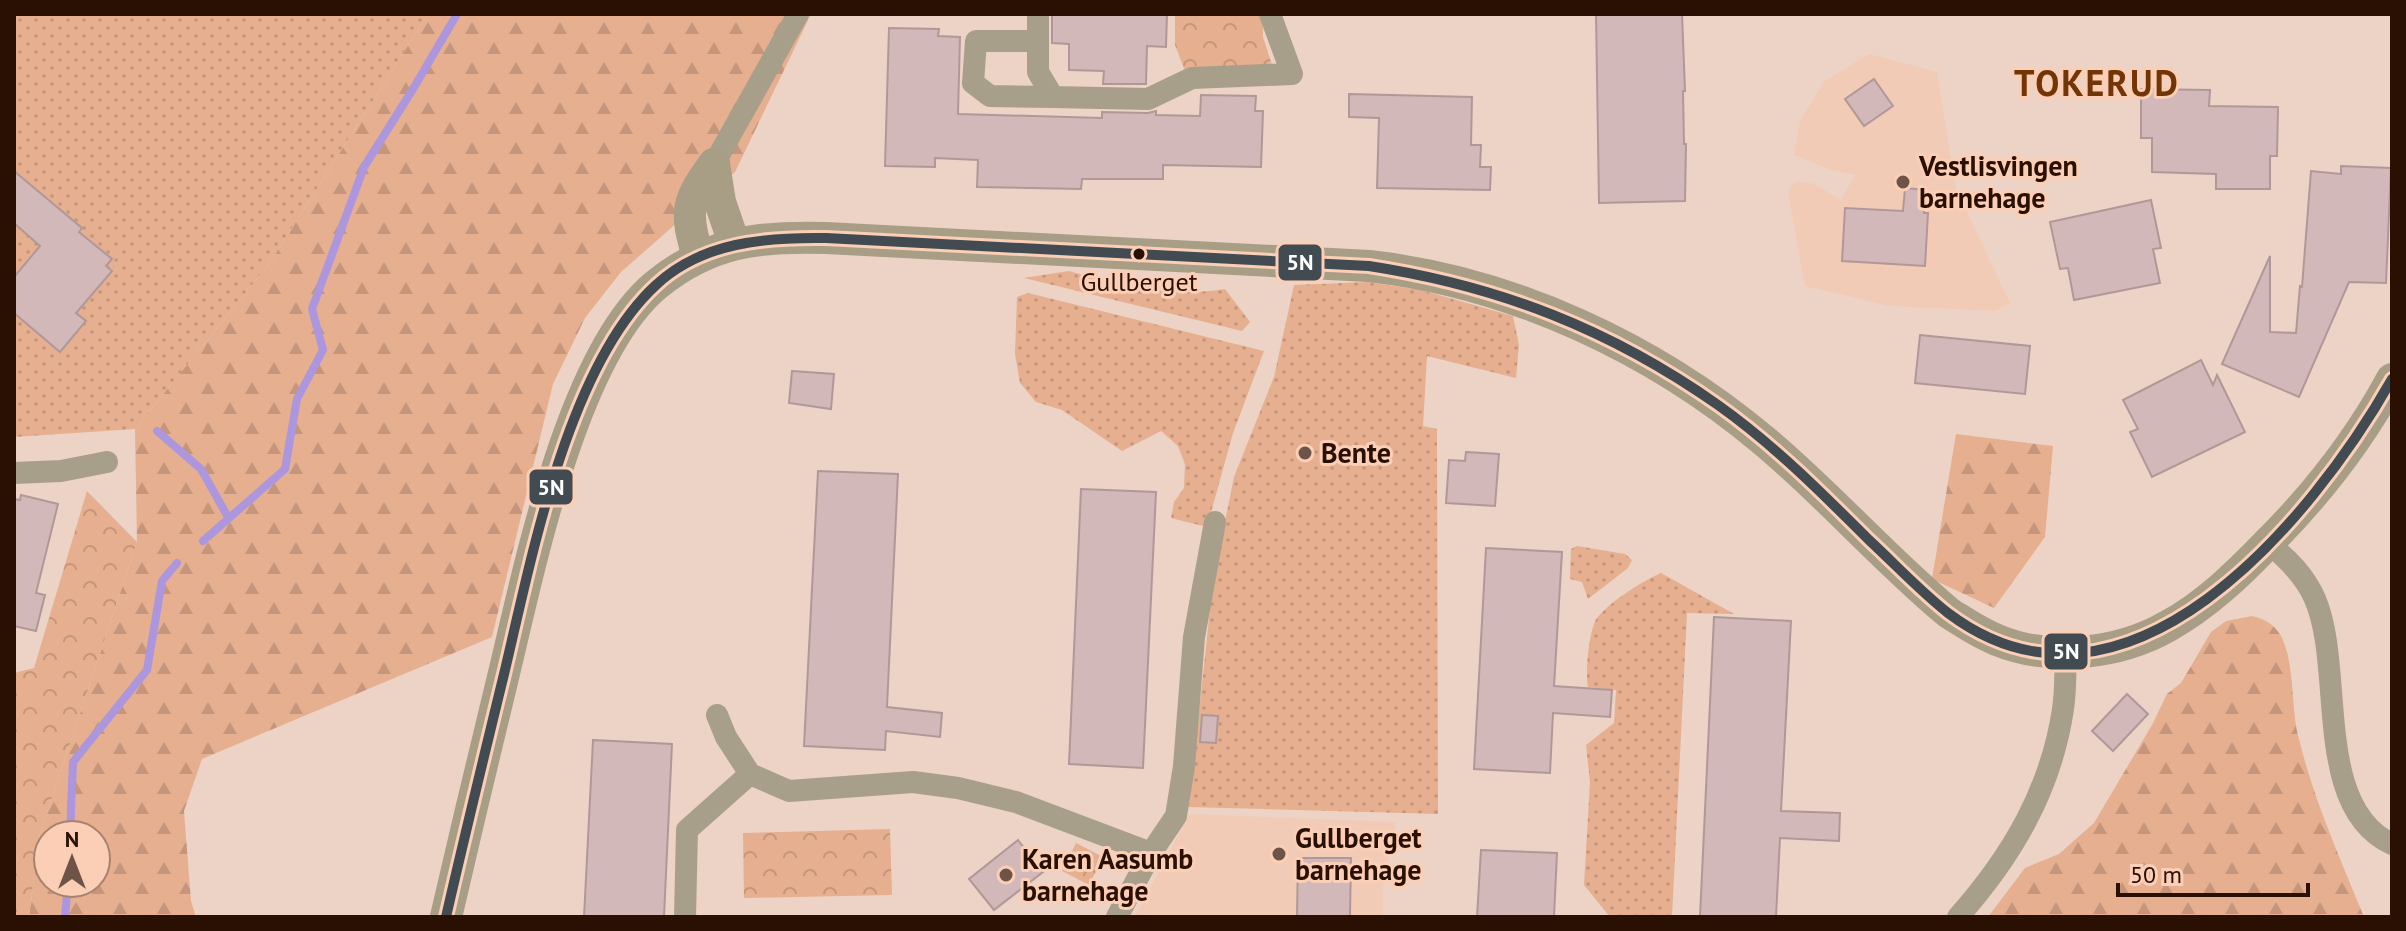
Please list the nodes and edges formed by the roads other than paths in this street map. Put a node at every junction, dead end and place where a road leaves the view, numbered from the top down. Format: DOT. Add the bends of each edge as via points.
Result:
graph roads {
  1 [pos="798,14"];
  2 [pos="1038,14"];
  3 [pos="1270,14"];
  4 [pos="1038,41"];
  5 [pos="1053,97"];
  6 [pos="714,164"];
  7 [pos="734,243"];
  8 [pos="698,256"];
  9 [pos="2392,379"];
  10 [pos="107,462"];
  11 [pos="14,473"];
  12 [pos="1215,522"];
  13 [pos="2268,543"];
  14 [pos="2066,653"];
  15 [pos="717,715"];
  16 [pos="750,774"];
  17 [pos="2392,844"];
  18 [pos="1151,853"];
  19 [pos="446,917"];
  20 [pos="685,917"];
  21 [pos="1117,917"];
  22 [pos="1958,917"];
  1 -- 6 [label="street"];
  2 -- 4 [label="street"];
  3 -- 5 [label="street" via="1292,74 1192,78 1148,99"];
  4 -- 5 [label="street" via="1038,72"];
  4 -- 5 [label="street" via="976,41 973,83 990,96"];
  6 -- 7 [label="street"];
  6 -- 8 [label="street" via="690,203"];
  7 -- 8 [label="street"];
  7 -- 14 [label="street" via="826,238 1369,266 1477,287 1578,326 1697,390 1764,440 1931,597 1974,629 1999,641"];
  8 -- 19 [label="street" via="635,307 604,356 579,411 534,553"];
  9 -- 13 [label="street" via="2342,460"];
  10 -- 11 [label="street"];
  12 -- 18 [label="street" via="1194,637 1176,816"];
  13 -- 14 [label="street" via="2229,583 2167,627 2139,640"];
  13 -- 17 [label="street" via="2291,561 2316,602 2347,791 2355,810"];
  14 -- 22 [label="street" via="2063,708 2034,805 2018,840"];
  15 -- 16 [label="street"];
  16 -- 18 [label="street" via="789,791 913,782 958,788 1016,802"];
  16 -- 20 [label="street" via="687,830"];
  18 -- 21 [label="street"];
}
